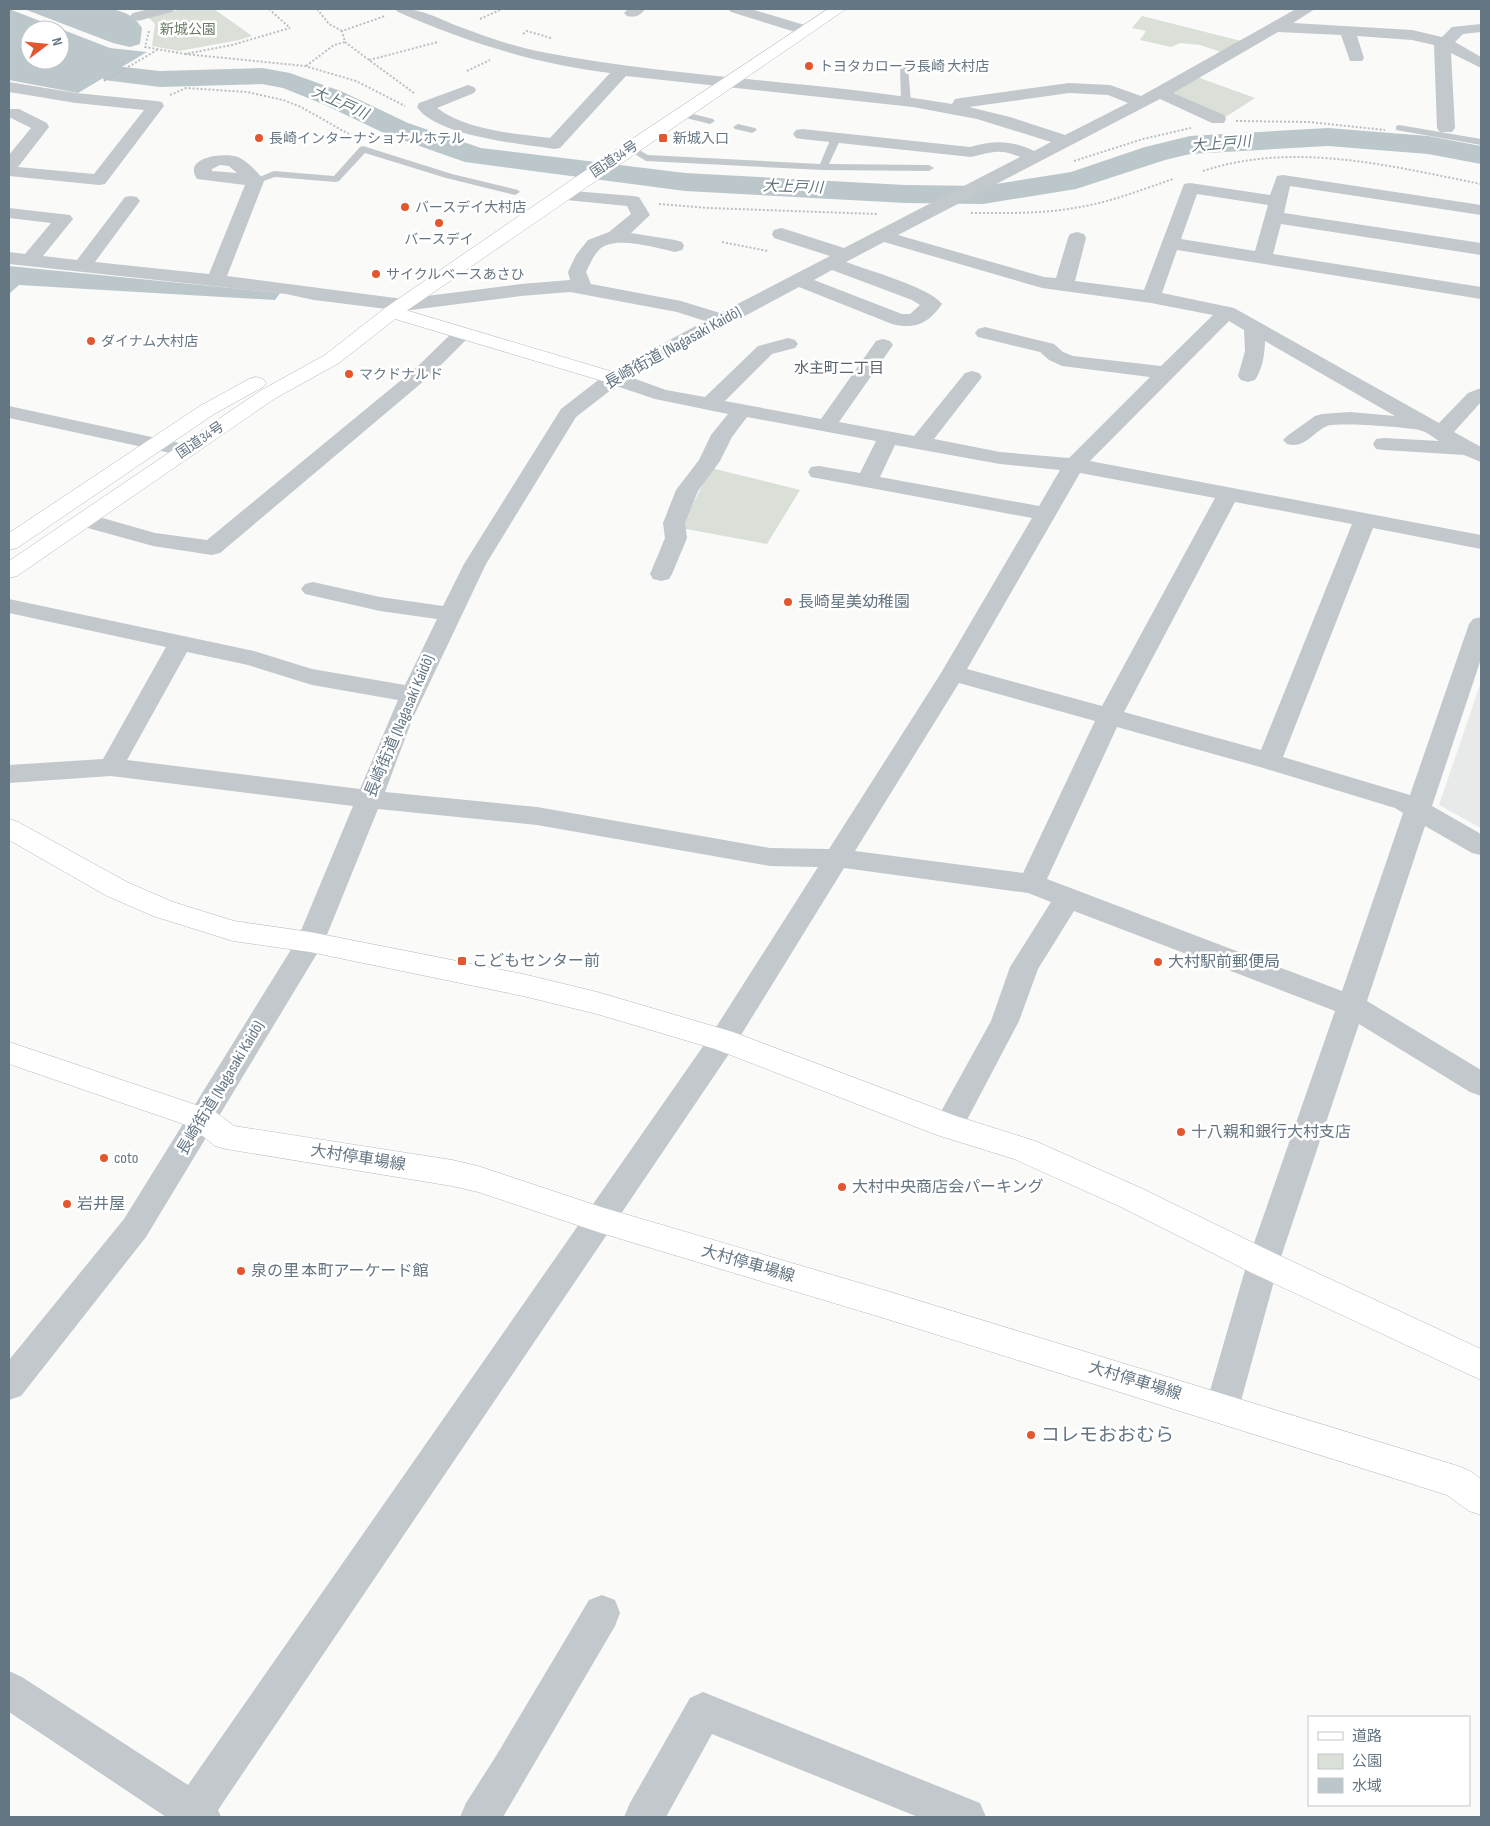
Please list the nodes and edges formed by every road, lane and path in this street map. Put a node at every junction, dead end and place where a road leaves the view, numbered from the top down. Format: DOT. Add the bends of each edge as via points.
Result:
graph roads {
  1 [pos="167,9"];
  2 [pos="269,9"];
  3 [pos="317,9"];
  4 [pos="403,9"];
  5 [pos="736,9"];
  6 [pos="838,9"];
  7 [pos="1307,9"];
  8 [pos="138,16"];
  9 [pos="1277,27"];
  10 [pos="1477,28"];
  11 [pos="805,30"];
  12 [pos="342,31"];
  13 [pos="1346,31"];
  14 [pos="459,33"];
  15 [pos="345,42"];
  16 [pos="1444,42"];
  17 [pos="185,54"];
  18 [pos="1356,58"];
  19 [pos="369,60"];
  20 [pos="1481,63"];
  21 [pos="305,66"];
  22 [pos="904,67"];
  23 [pos="623,70"];
  24 [pos="103,82"];
  25 [pos="728,82"];
  26 [pos="9,87"];
  27 [pos="468,90"];
  28 [pos="1160,93"];
  29 [pos="49,94"];
  30 [pos="906,102"];
  31 [pos="1142,102"];
  32 [pos="156,106"];
  33 [pos="425,107"];
  34 [pos="1019,109"];
  35 [pos="956,110"];
  36 [pos="11,114"];
  37 [pos="681,114"];
  38 [pos="986,116"];
  39 [pos="1218,119"];
  40 [pos="445,120"];
  41 [pos="710,120"];
  42 [pos="738,127"];
  43 [pos="1399,128"];
  44 [pos="1446,128"];
  45 [pos="752,130"];
  46 [pos="802,134"];
  47 [pos="836,138"];
  48 [pos="1066,142"];
  49 [pos="1481,142"];
  50 [pos="630,148"];
  51 [pos="363,149"];
  52 [pos="1035,158"];
  53 [pos="9,166"];
  54 [pos="823,167"];
  55 [pos="929,168"];
  56 [pos="9,171"];
  57 [pos="255,181"];
  58 [pos="515,192"];
  59 [pos="564,193"];
  60 [pos="132,201"];
  61 [pos="637,202"];
  62 [pos="1275,209"];
  63 [pos="1481,210"];
  64 [pos="926,212"];
  65 [pos="9,213"];
  66 [pos="781,234"];
  67 [pos="616,236"];
  68 [pos="883,236"];
  69 [pos="1077,238"];
  70 [pos="1171,243"];
  71 [pos="675,246"];
  72 [pos="1481,249"];
  73 [pos="9,258"];
  74 [pos="1263,258"];
  75 [pos="838,259"];
  76 [pos="30,260"];
  77 [pos="82,266"];
  78 [pos="216,280"];
  79 [pos="798,280"];
  80 [pos="1064,285"];
  81 [pos="583,289"];
  82 [pos="1481,294"];
  83 [pos="1151,297"];
  84 [pos="397,308"];
  85 [pos="1227,312"];
  86 [pos="720,320"];
  87 [pos="1254,328"];
  88 [pos="463,333"];
  89 [pos="985,333"];
  90 [pos="788,344"];
  91 [pos="883,345"];
  92 [pos="1166,373"];
  93 [pos="1248,376"];
  94 [pos="972,377"];
  95 [pos="613,378"];
  96 [pos="1481,394"];
  97 [pos="710,404"];
  98 [pos="742,410"];
  99 [pos="9,412"];
  100 [pos="826,426"];
  101 [pos="1432,428"];
  102 [pos="888,438"];
  103 [pos="1294,440"];
  104 [pos="157,444"];
  105 [pos="919,444"];
  106 [pos="1384,444"];
  107 [pos="184,450"];
  108 [pos="1476,453"];
  109 [pos="1074,465"];
  110 [pos="819,472"];
  111 [pos="868,480"];
  112 [pos="1228,494"];
  113 [pos="1046,514"];
  114 [pos="85,520"];
  115 [pos="1365,520"];
  116 [pos="1481,542"];
  117 [pos="9,543"];
  118 [pos="9,571"];
  119 [pos="661,574"];
  120 [pos="313,589"];
  121 [pos="9,606"];
  122 [pos="450,614"];
  123 [pos="1481,624"];
  124 [pos="180,643"];
  125 [pos="953,672"];
  126 [pos="412,694"];
  127 [pos="1109,717"];
  128 [pos="1269,761"];
  129 [pos="111,767"];
  130 [pos="9,774"];
  131 [pos="369,800"];
  132 [pos="1419,811"];
  133 [pos="9,828"];
  134 [pos="1481,846"];
  135 [pos="838,858"];
  136 [pos="1030,884"];
  137 [pos="1068,898"];
  138 [pos="310,942"];
  139 [pos="1352,1006"];
  140 [pos="723,1040"];
  141 [pos="9,1053"];
  142 [pos="1481,1084"];
  143 [pos="203,1119"];
  144 [pos="948,1126"];
  145 [pos="601,1220"];
  146 [pos="1263,1263"];
  147 [pos="1481,1365"];
  148 [pos="9,1385"];
  149 [pos="1222,1408"];
  150 [pos="1481,1500"];
  151 [pos="602,1612"];
  152 [pos="10,1694"];
  153 [pos="195,1816"];
  154 [pos="480,1817"];
  155 [pos="644,1817"];
  156 [pos="966,1817"];
  1 -- 8 [label="street"];
  2 -- 17 [label="path" via="290,28 232,45"];
  3 -- 12 [label="path" via="329,24"];
  4 -- 12 [label="path"];
  4 -- 14 [label="street"];
  5 -- 11 [label="street"];
  6 -- 11 [label="main road, 国道34号"];
  7 -- 9 [label="street, 長崎街道 (Nagasaki Kaidō)"];
  9 -- 13 [label="street"];
  9 -- 28 [label="street, 長崎街道 (Nagasaki Kaidō)"];
  10 -- 16 [label="street" via="1458,30"];
  11 -- 25 [label="main road, 国道34号"];
  12 -- 15 [label="path"];
  13 -- 16 [label="street" via="1412,35"];
  13 -- 18 [label="street"];
  14 -- 19 [label="path" via="431,45"];
  14 -- 23 [label="street" via="545,58"];
  15 -- 19 [label="path"];
  15 -- 21 [label="path" via="334,45"];
  16 -- 20 [label="street"];
  16 -- 44 [label="street"];
  17 -- 21 [label="path"];
  17 -- 24 [label="path" via="157,50"];
  19 -- 33 [label="path" via="413,93"];
  21 -- 40 [label="path" via="356,81 436,122"];
  22 -- 30 [label="lane"];
  23 -- 25 [label="street"];
  23 -- 40 [label="street" via="554,144 490,133"];
  25 -- 30 [label="street"];
  25 -- 37 [label="main road, 国道34号"];
  26 -- 29 [label="street"];
  27 -- 33 [label="street"];
  28 -- 31 [label="street, 長崎街道 (Nagasaki Kaidō)"];
  28 -- 39 [label="street"];
  29 -- 32 [label="street"];
  29 -- 36 [label="street"];
  30 -- 35 [label="street"];
  31 -- 35 [label="street" via="1110,90 1029,86 961,103"];
  31 -- 48 [label="street, 長崎街道 (Nagasaki Kaidō)"];
  32 -- 51 [label="path" via="167,96 186,88 257,94 301,107 364,142"];
  32 -- 56 [label="street" via="100,180"];
  33 -- 40 [label="street" via="434,116"];
  34 -- 38 [label="street"];
  35 -- 38 [label="street"];
  36 -- 53 [label="street" via="41,127"];
  37 -- 41 [label="lane"];
  37 -- 50 [label="main road, 国道34号"];
  38 -- 48 [label="street"];
  42 -- 45 [label="lane"];
  43 -- 49 [label="lane"];
  46 -- 47 [label="street"];
  47 -- 52 [label="street" via="972,152 1003,144"];
  47 -- 54 [label="lane"];
  48 -- 52 [label="street, 長崎街道 (Nagasaki Kaidō)"];
  50 -- 54 [label="lane" via="646,158"];
  50 -- 59 [label="main road, 国道34号"];
  51 -- 57 [label="lane" via="336,179 274,174"];
  51 -- 58 [label="lane" via="449,176"];
  52 -- 64 [label="street, 長崎街道 (Nagasaki Kaidō)"];
  54 -- 55 [label="lane"];
  57 -- 78 [label="street"];
  59 -- 61 [label="street"];
  59 -- 84 [label="main road, 国道34号"];
  60 -- 77 [label="street"];
  61 -- 64 [label="path" via="856,215"];
  61 -- 67 [label="street" via="641,215"];
  62 -- 63 [label="street" via="1283,180"];
  62 -- 70 [label="street" via="1190,188"];
  62 -- 72 [label="street"];
  62 -- 74 [label="street"];
  64 -- 68 [label="street, 長崎街道 (Nagasaki Kaidō)"];
  65 -- 76 [label="street" via="64,219"];
  66 -- 75 [label="street"];
  67 -- 71 [label="street"];
  67 -- 81 [label="street" via="595,244 585,255 577,272"];
  68 -- 75 [label="street, 長崎街道 (Nagasaki Kaidō)"];
  68 -- 80 [label="street" via="1042,282"];
  69 -- 80 [label="street"];
  70 -- 74 [label="street"];
  70 -- 83 [label="street"];
  73 -- 76 [label="street"];
  74 -- 82 [label="street"];
  75 -- 79 [label="street, 長崎街道 (Nagasaki Kaidō)"];
  75 -- 79 [label="street" via="932,304 915,320 899,320"];
  76 -- 77 [label="street"];
  77 -- 78 [label="street"];
  78 -- 84 [label="street" via="286,288"];
  79 -- 86 [label="street, 長崎街道 (Nagasaki Kaidō)"];
  80 -- 83 [label="street"];
  81 -- 84 [label="street" via="570,286 521,290"];
  81 -- 86 [label="street" via="681,307"];
  83 -- 85 [label="street"];
  84 -- 88 [label="main road"];
  84 -- 104 [label="main road, 国道34号" via="207,410"];
  84 -- 107 [label="main road, 国道34号" via="332,359 267,395"];
  85 -- 87 [label="street"];
  85 -- 92 [label="street"];
  86 -- 95 [label="street, 長崎街道 (Nagasaki Kaidō)"];
  87 -- 93 [label="street" via="1255,352"];
  87 -- 101 [label="street"];
  88 -- 95 [label="main road"];
  88 -- 114 [label="street" via="424,372 212,548 153,539"];
  89 -- 92 [label="street" via="1047,348 1069,362"];
  90 -- 97 [label="street" via="765,350"];
  91 -- 100 [label="street"];
  92 -- 109 [label="street"];
  94 -- 105 [label="street"];
  95 -- 97 [label="street" via="662,395"];
  95 -- 122 [label="street, 長崎街道 (Nagasaki Kaidō)" via="568,413 475,564"];
  96 -- 101 [label="street"];
  97 -- 98 [label="street"];
  98 -- 100 [label="street"];
  98 -- 119 [label="street" via="687,490 674,523 676,538"];
  99 -- 104 [label="street"];
  100 -- 102 [label="street"];
  101 -- 103 [label="street" via="1350,418 1322,420"];
  101 -- 108 [label="street"];
  102 -- 105 [label="street"];
  102 -- 111 [label="street"];
  104 -- 107 [label="street"];
  104 -- 117 [label="main road, 国道34号"];
  105 -- 109 [label="street" via="1000,458"];
  106 -- 108 [label="street"];
  107 -- 114 [label="main road, 国道34号"];
  109 -- 112 [label="street"];
  109 -- 113 [label="street"];
  110 -- 111 [label="street"];
  111 -- 113 [label="street"];
  112 -- 115 [label="street"];
  112 -- 127 [label="street"];
  113 -- 125 [label="street"];
  114 -- 118 [label="main road, 国道34号"];
  115 -- 116 [label="street"];
  115 -- 128 [label="street"];
  120 -- 122 [label="street" via="380,604"];
  121 -- 124 [label="street"];
  122 -- 126 [label="street, 長崎街道 (Nagasaki Kaidō)"];
  123 -- 132 [label="street"];
  124 -- 126 [label="street" via="254,659 302,674"];
  124 -- 129 [label="street"];
  125 -- 127 [label="street"];
  125 -- 135 [label="street"];
  126 -- 131 [label="street, 長崎街道 (Nagasaki Kaidō)"];
  127 -- 128 [label="street"];
  127 -- 136 [label="street"];
  128 -- 132 [label="street" via="1404,802"];
  129 -- 130 [label="street"];
  129 -- 131 [label="street"];
  131 -- 135 [label="street" via="537,816 770,857"];
  131 -- 138 [label="street, 長崎街道 (Nagasaki Kaidō)"];
  132 -- 134 [label="street"];
  132 -- 139 [label="street"];
  133 -- 138 [label="main road" via="117,889 163,909 233,930"];
  135 -- 136 [label="street"];
  135 -- 140 [label="street"];
  136 -- 137 [label="street"];
  137 -- 139 [label="street"];
  137 -- 144 [label="street" via="1024,967 1004,1020"];
  138 -- 140 [label="main road" via="523,985"];
  138 -- 143 [label="street, 長崎街道 (Nagasaki Kaidō)"];
  139 -- 142 [label="street"];
  139 -- 146 [label="street"];
  140 -- 144 [label="main road"];
  140 -- 145 [label="street"];
  141 -- 143 [label="main road, 大村停車場線"];
  143 -- 145 [label="main road, 大村停車場線" via="226,1137 452,1173"];
  143 -- 148 [label="street, 長崎街道 (Nagasaki Kaidō)" via="135,1228"];
  144 -- 146 [label="main road" via="1033,1154 1132,1198"];
  145 -- 149 [label="main road, 大村停車場線"];
  145 -- 153 [label="street"];
  146 -- 147 [label="main road"];
  146 -- 149 [label="street"];
  149 -- 150 [label="main road, 大村停車場線" via="1458,1482"];
  151 -- 154 [label="street"];
  152 -- 153 [label="street"];
  155 -- 156 [label="street" via="704,1711"];
}
